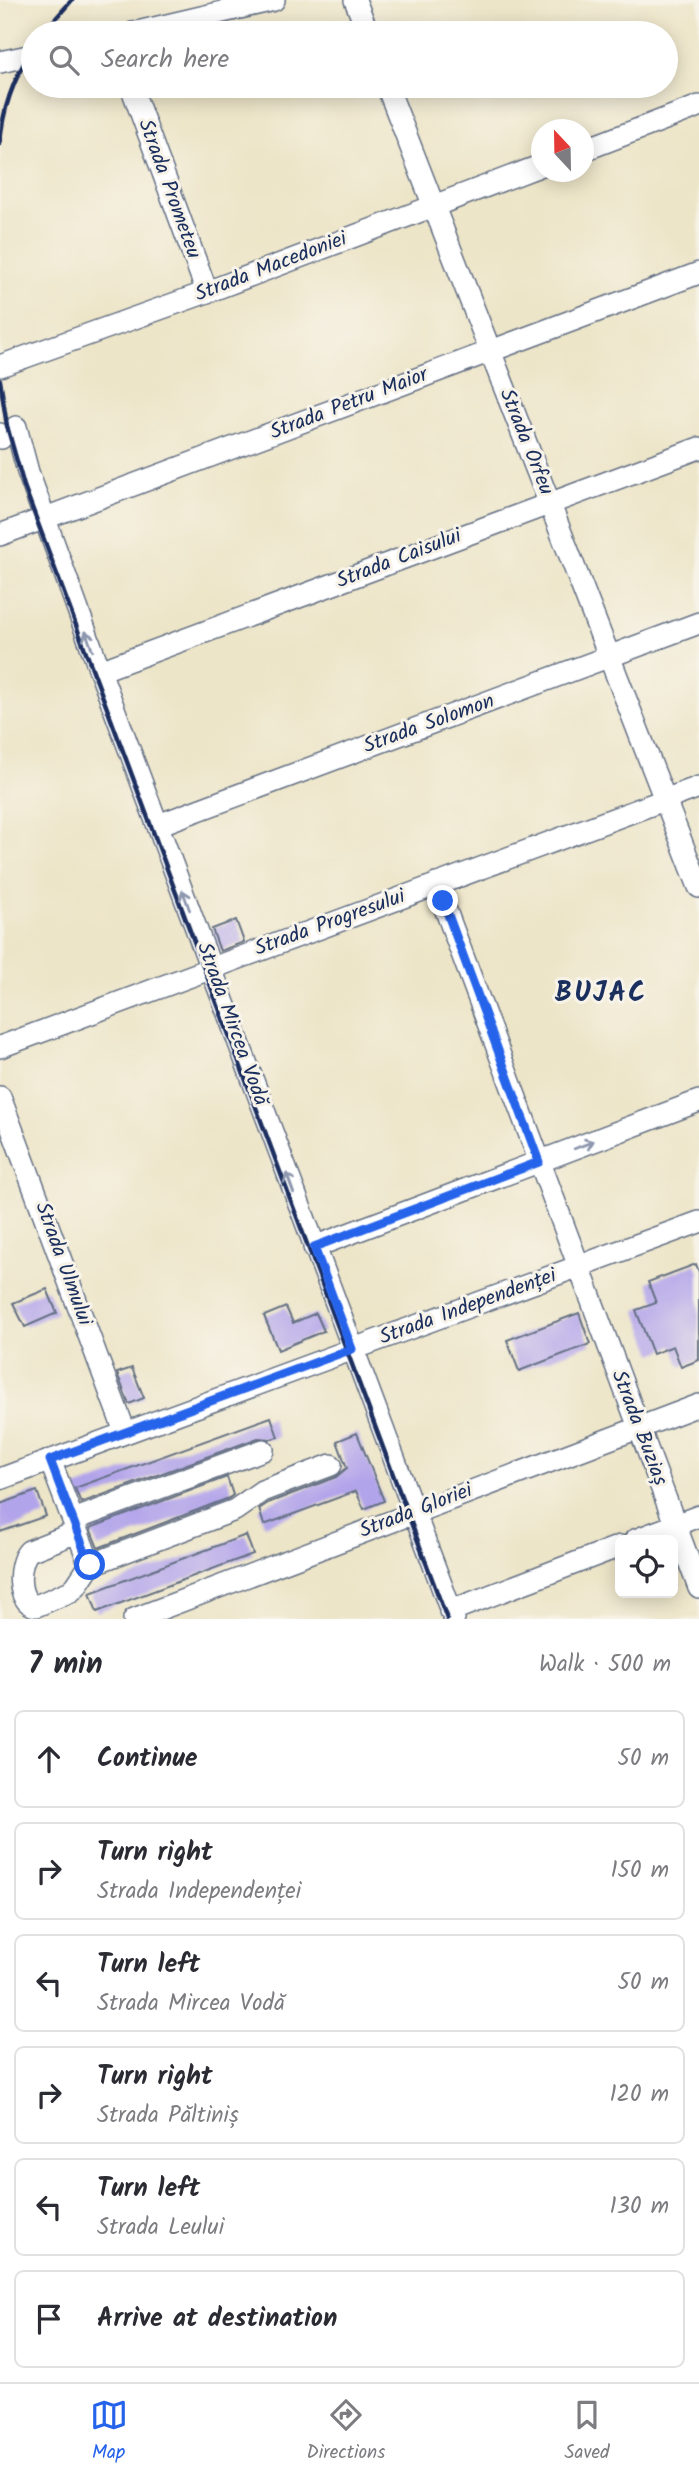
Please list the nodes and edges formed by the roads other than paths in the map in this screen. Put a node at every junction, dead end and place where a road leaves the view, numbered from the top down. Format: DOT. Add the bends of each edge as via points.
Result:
graph roads {
  1 [pos="274,0"];
  2 [pos="355,0"];
  3 [pos="184,21"];
  4 [pos="363,21"];
  5 [pos="21,58"];
  6 [pos="0,62"];
  7 [pos="135,98"];
  8 [pos="392,98"];
  9 [pos="699,106"];
  10 [pos="594,146"];
  11 [pos="531,169"];
  12 [pos="432,206"];
  13 [pos="699,273"];
  14 [pos="207,292"];
  15 [pos="489,351"];
  16 [pos="0,366"];
  17 [pos="6,433"];
  18 [pos="699,448"];
  19 [pos="551,503"];
  20 [pos="44,518"];
  21 [pos="0,535"];
  22 [pos="699,624"];
  23 [pos="611,656"];
  24 [pos="100,671"];
  25 [pos="699,786"];
  26 [pos="666,799"];
  27 [pos="158,825"];
  28 [pos="436,884"];
  29 [pos="699,887"];
  30 [pos="211,967"];
  31 [pos="0,1047"];
  32 [pos="0,1097"];
  33 [pos="699,1101"];
  34 [pos="539,1162"];
  35 [pos="699,1222"];
  36 [pos="314,1247"];
  37 [pos="578,1268"];
  38 [pos="352,1349"];
  39 [pos="699,1405"];
  40 [pos="639,1427"];
  41 [pos="125,1432"];
  42 [pos="264,1450"];
  43 [pos="50,1460"];
  44 [pos="331,1465"];
  45 [pos="0,1479"];
  46 [pos="414,1512"];
  47 [pos="699,1516"];
  48 [pos="675,1525"];
  49 [pos="75,1526"];
  50 [pos="648,1535"];
  51 [pos="615,1548"];
  52 [pos="90,1565"];
  53 [pos="699,1588"];
  54 [pos="186,1610"];
  55 [pos="452,1615"];
  56 [pos="134,1619"];
  1 -- 3 [label="street"];
  2 -- 4 [label="street"];
  5 -- 6 [label="street"];
  7 -- 14 [label="street, Strada Prometeu"];
  8 -- 12 [label="street, Strada Orfeu"];
  9 -- 10 [label="street"];
  11 -- 12 [label="street, Strada Macedoniei"];
  12 -- 14 [label="street, Strada Macedoniei"];
  12 -- 15 [label="street, Strada Orfeu"];
  13 -- 15 [label="street, Strada Petru Maior"];
  14 -- 16 [label="street, Strada Macedoniei"];
  15 -- 19 [label="street, Strada Orfeu"];
  15 -- 20 [label="street, Strada Petru Maior"];
  17 -- 20 [label="street, Strada Mircea Vodă" via="24,460"];
  18 -- 19 [label="street, Strada Caisului"];
  19 -- 23 [label="street, Strada Orfeu"];
  19 -- 24 [label="street, Strada Caisului"];
  20 -- 21 [label="street, Strada Petru Maior"];
  24 -- 20 [label="street, Strada Mircea Vodă, one-way"];
  22 -- 23 [label="street, Strada Solomon"];
  23 -- 26 [label="street, Strada Orfeu"];
  23 -- 27 [label="street, Strada Solomon"];
  24 -- 27 [label="street, Strada Mircea Vodă"];
  25 -- 26 [label="street, Strada Progresului"];
  26 -- 28 [label="street, Strada Progresului"];
  26 -- 29 [label="street, Strada Orfeu"];
  30 -- 27 [label="street, Strada Mircea Vodă, one-way"];
  28 -- 30 [label="street, Strada Progresului"];
  28 -- 34 [label="street, Strada Buziaș"];
  30 -- 31 [label="street, Strada Progresului"];
  36 -- 30 [label="street, Strada Mircea Vodă, one-way"];
  32 -- 41 [label="street, Strada Ulmului"];
  34 -- 33 [label="street, one-way"];
  34 -- 36 [label="street"];
  34 -- 37 [label="street, Strada Buziaș"];
  35 -- 37 [label="street, Strada Independenței"];
  36 -- 38 [label="street, Strada Mircea Vodă"];
  37 -- 38 [label="street, Strada Independenței"];
  37 -- 40 [label="street, Strada Buziaș"];
  38 -- 41 [label="street, Strada Independenței"];
  38 -- 46 [label="street, Strada Mircea Vodă"];
  39 -- 40 [label="street, Strada Gloriei"];
  40 -- 46 [label="street, Strada Gloriei"];
  40 -- 48 [label="street, Strada Buziaș"];
  41 -- 43 [label="street, Strada Independenței"];
  42 -- 49 [label="street"];
  43 -- 45 [label="street, Strada Independenței"];
  43 -- 49 [label="street"];
  44 -- 52 [label="street" via="261,1491 235,1510"];
  46 -- 54 [label="street, Strada Gloriei"];
  46 -- 55 [label="street, Strada Mircea Vodă"];
  47 -- 48 [label="street"];
  48 -- 50 [label="street"];
  48 -- 53 [label="street, Strada Buziaș"];
  49 -- 52 [label="street"];
  49 -- 52 [label="street" via="24,1555 19,1577 27,1602 36,1606 71,1591"];
  51 -- 55 [label="street"];
  54 -- 56 [label="street, Strada Gloriei"];
}
